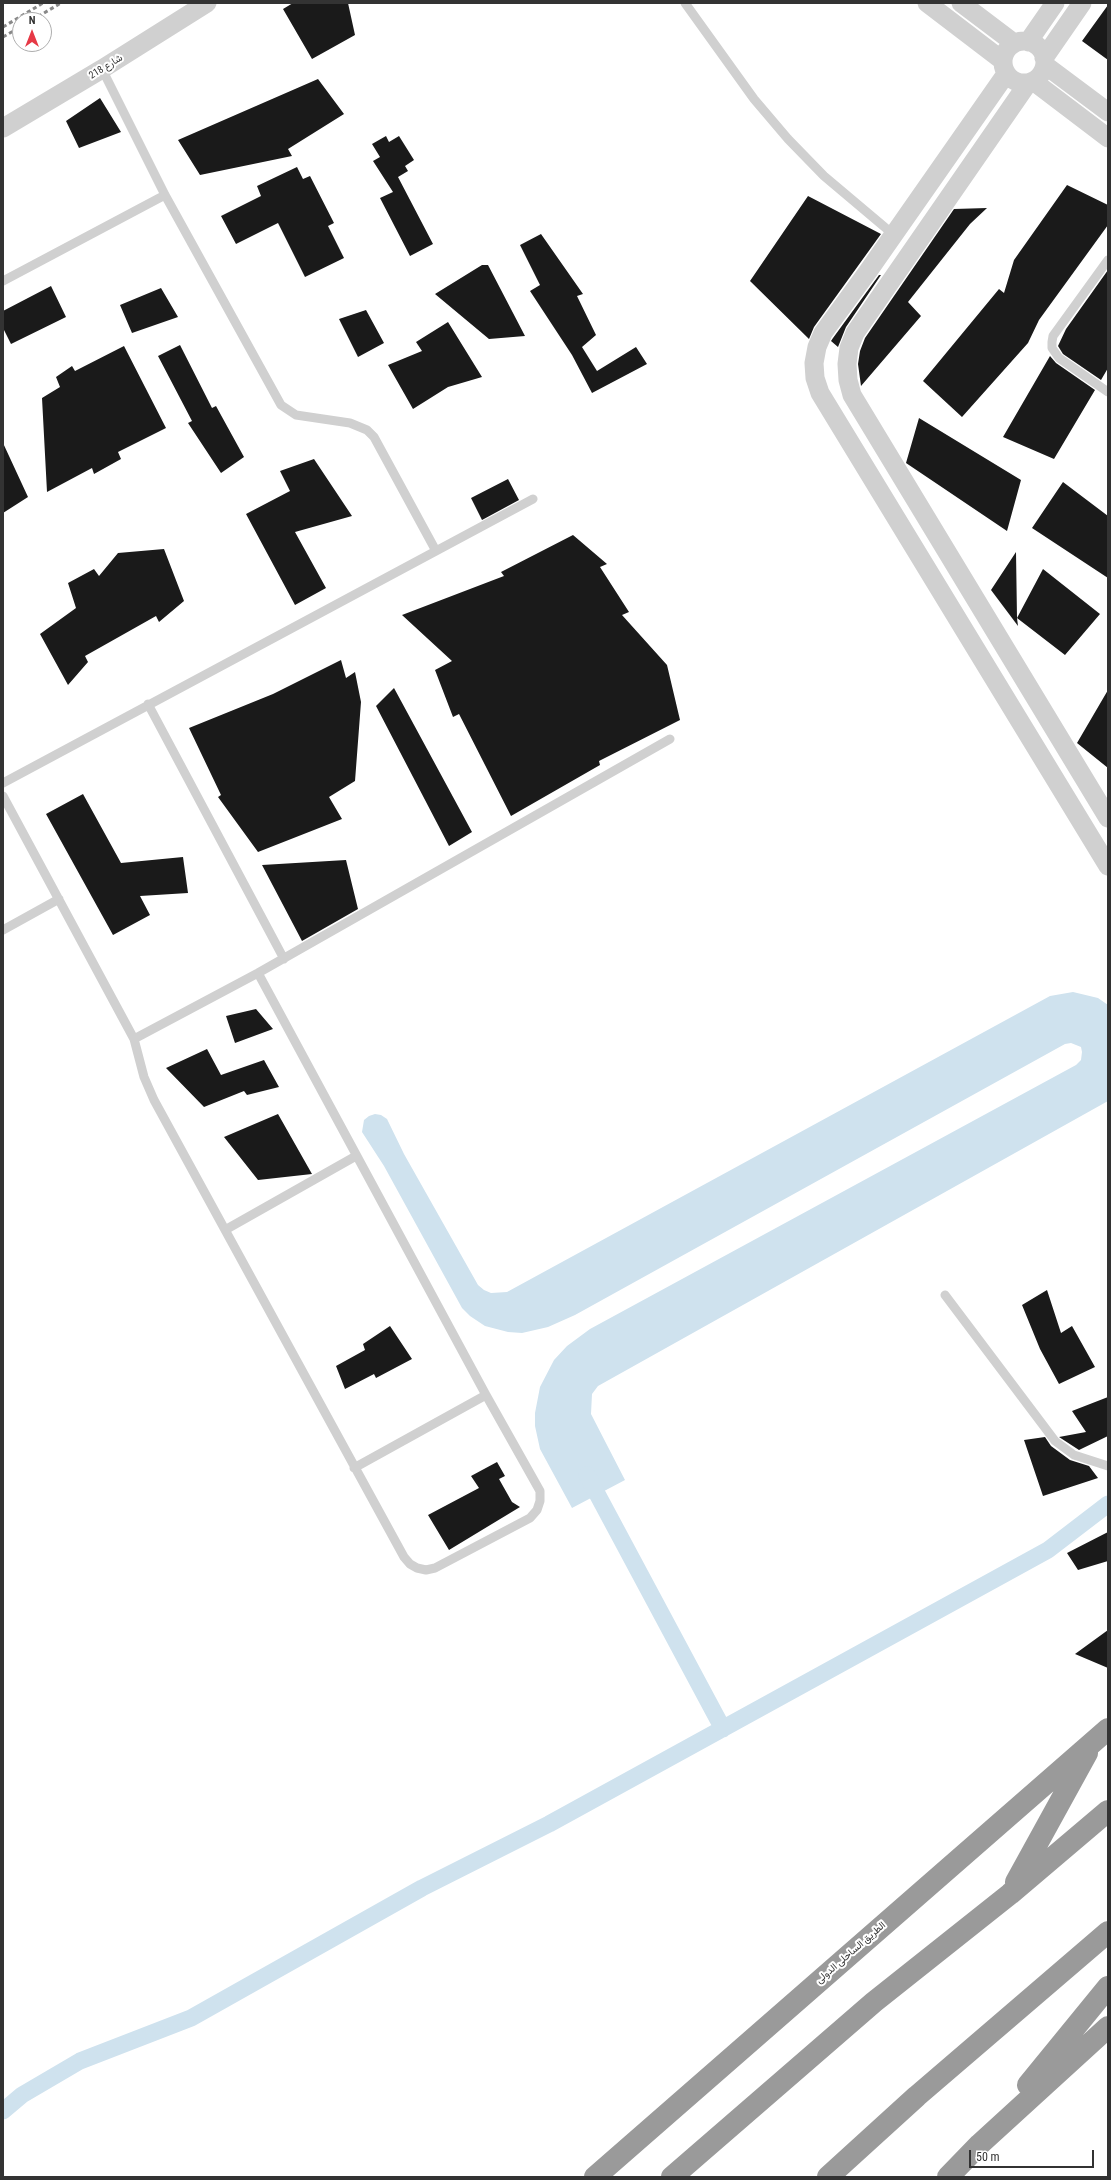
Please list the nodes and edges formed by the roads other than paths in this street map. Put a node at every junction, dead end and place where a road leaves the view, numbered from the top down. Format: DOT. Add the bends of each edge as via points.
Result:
graph roads {
  1 [pos="207,3"];
  2 [pos="685,3"];
  3 [pos="926,3"];
  4 [pos="961,3"];
  5 [pos="1055,3"];
  6 [pos="1082,3"];
  7 [pos="1021,43"];
  8 [pos="1045,62"];
  9 [pos="1004,67"];
  10 [pos="102,69"];
  11 [pos="1030,82"];
  12 [pos="1108,112"];
  13 [pos="3,128"];
  14 [pos="1108,138"];
  15 [pos="165,194"];
  16 [pos="894,235"];
  17 [pos="1108,260"];
  18 [pos="3,281"];
  19 [pos="1108,392"];
  20 [pos="533,499"];
  21 [pos="436,550"];
  22 [pos="148,704"];
  23 [pos="670,739"];
  24 [pos="3,783"];
  25 [pos="3,796"];
  26 [pos="1105,805"];
  27 [pos="1084,828"];
  28 [pos="1103,843"];
  29 [pos="1108,866"];
  30 [pos="59,899"];
  31 [pos="3,930"];
  32 [pos="284,959"];
  33 [pos="258,974"];
  34 [pos="134,1039"];
  35 [pos="356,1156"];
  36 [pos="225,1230"];
  37 [pos="945,1295"];
  38 [pos="486,1395"];
  39 [pos="1108,1466"];
  40 [pos="354,1468"];
  41 [pos="1101,1734"];
  42 [pos="1108,1811"];
  43 [pos="1010,1894"];
  44 [pos="1108,1932"];
  45 [pos="1108,1987"];
  46 [pos="1108,2027"];
  47 [pos="980,2144"];
  48 [pos="595,2177"];
  49 [pos="672,2177"];
  50 [pos="828,2177"];
  51 [pos="948,2177"];
  1 -- 10 [label="street, شارع 218"];
  2 -- 16 [label="lane" via="754,99 788,139 824,176"];
  3 -- 9 [label="street"];
  4 -- 7 [label="street"];
  5 -- 7 [label="street"];
  6 -- 8 [label="street"];
  7 -- 8 [label="street" via="1039,48"];
  7 -- 9 [label="street" via="1006,51"];
  8 -- 11 [label="street" via="1038,77"];
  8 -- 12 [label="street"];
  9 -- 11 [label="street" via="1012,80"];
  9 -- 16 [label="street"];
  10 -- 13 [label="street, شارع 218"];
  10 -- 15 [label="lane"];
  11 -- 14 [label="street"];
  11 -- 26 [label="street" via="855,333 849,348 848,380 852,396"];
  15 -- 18 [label="lane"];
  15 -- 21 [label="lane" via="281,405 296,415 350,423 367,430 374,437"];
  16 -- 27 [label="street" via="823,333 814,363 815,378 820,393"];
  17 -- 19 [label="lane" via="1053,336 1052,342 1052,348 1059,358"];
  20 -- 21 [label="lane"];
  21 -- 22 [label="lane"];
  22 -- 24 [label="lane"];
  22 -- 32 [label="lane"];
  23 -- 32 [label="lane"];
  25 -- 30 [label="lane"];
  26 -- 27 [label="street"];
  27 -- 28 [label="street"];
  28 -- 29 [label="street"];
  30 -- 31 [label="lane"];
  30 -- 34 [label="lane"];
  32 -- 33 [label="lane"];
  33 -- 34 [label="lane"];
  33 -- 35 [label="lane"];
  34 -- 36 [label="lane" via="144,1077 154,1100"];
  35 -- 36 [label="lane"];
  35 -- 38 [label="lane"];
  36 -- 40 [label="lane"];
  37 -- 39 [label="lane" via="1048,1434 1074,1455"];
  38 -- 40 [label="lane"];
  38 -- 40 [label="lane" via="540,1491 537,1510 524,1522 435,1568 417,1568 404,1557"];
  41 -- 43 [label="highway"];
  41 -- 48 [label="highway, الطريق الساحلى الدولى"];
  42 -- 43 [label="highway"];
  43 -- 49 [label="highway" via="874,2002"];
  44 -- 50 [label="highway" via="917,2096"];
  45 -- 47 [label="highway"];
  46 -- 47 [label="highway"];
  47 -- 51 [label="highway"];
}
